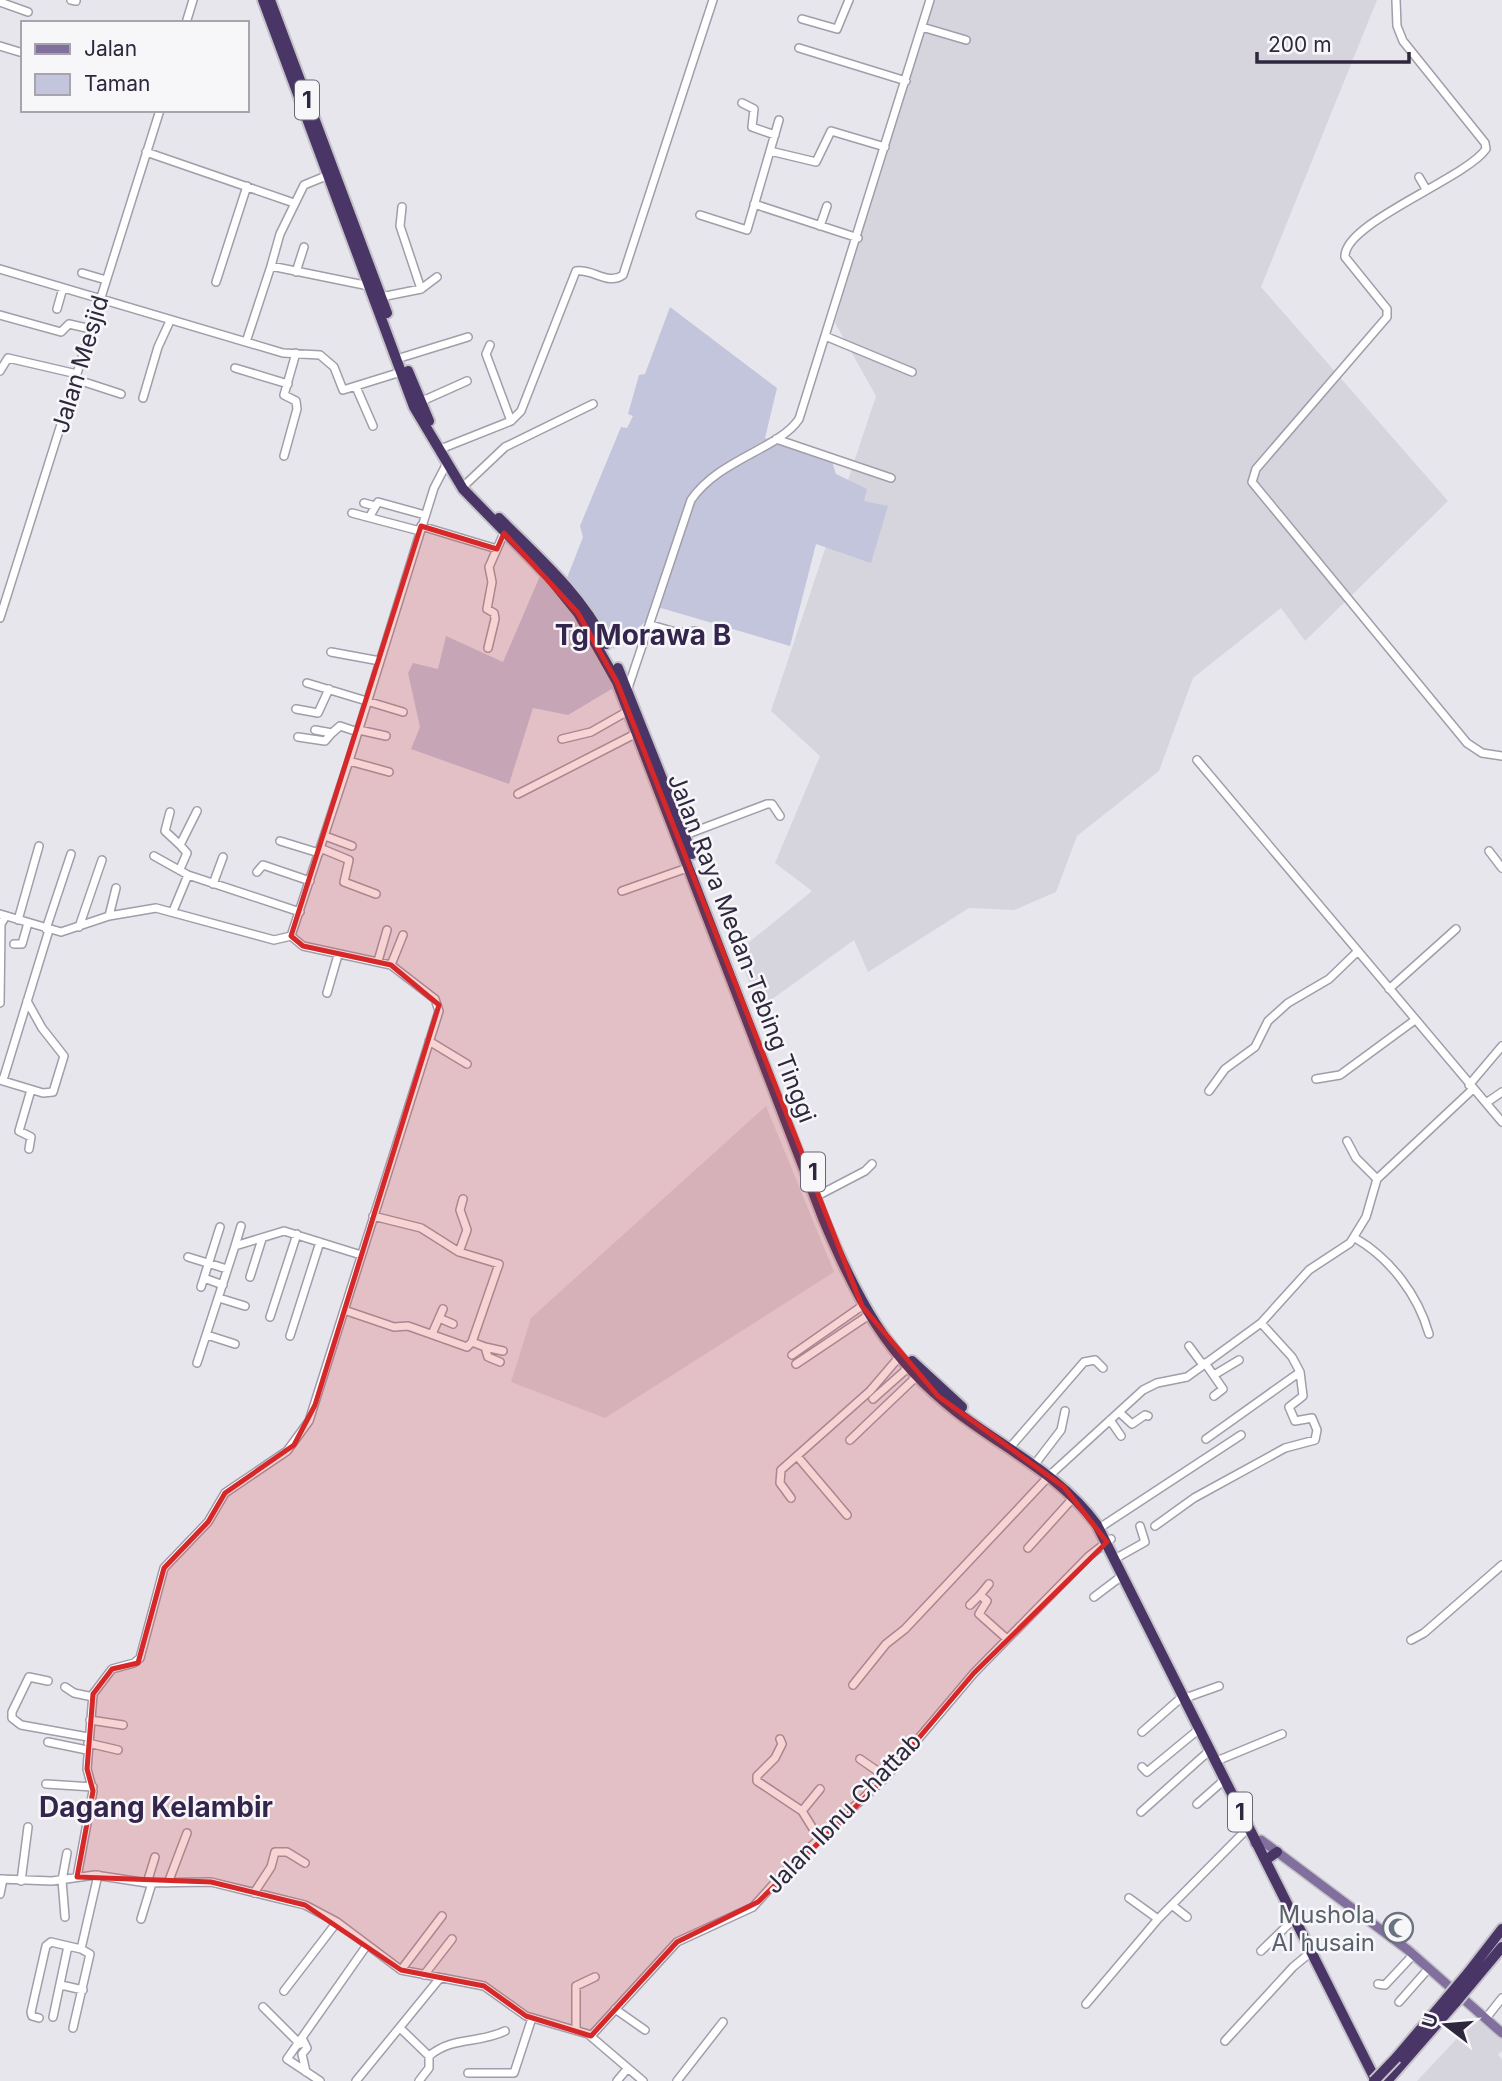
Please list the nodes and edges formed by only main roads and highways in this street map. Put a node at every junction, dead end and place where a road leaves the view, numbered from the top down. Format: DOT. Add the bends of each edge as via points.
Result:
graph roads {
  1 [pos="263,0"];
  2 [pos="270,0"];
  3 [pos="341,202"];
  4 [pos="440,449"];
  5 [pos="1052,1473"];
  6 [pos="1109,1541"];
  7 [pos="1185,1697"];
  8 [pos="1258,1841"];
  9 [pos="1273,1855"];
  10 [pos="1502,1930"];
  11 [pos="1502,1947"];
  12 [pos="1472,1975"];
  13 [pos="1502,2033"];
  14 [pos="1399,2062"];
  15 [pos="1375,2081"];
  16 [pos="1381,2081"];
  17 [pos="1387,2081"];
  1 -- 3 [label="highway, Jalan Raya Medan-Tebing Tinggi / 1" via="326,176"];
  2 -- 3 [label="highway, Jalan Raya Medan-Tebing Tinggi / 1"];
  3 -- 4 [label="highway, Jalan Raya Medan-Tebing Tinggi / 1"];
  3 -- 4 [label="highway, Jalan Raya Medan-Tebing Tinggi / 1" via="414,407"];
  4 -- 5 [label="highway, Jalan Raya Medan-Tebing Tinggi / 1" via="580,602 628,688 852,1273 880,1322 957,1403"];
  4 -- 5 [label="highway, Jalan Raya Medan-Tebing Tinggi / 1" via="463,489 578,613 609,666 823,1218 865,1310 913,1371 956,1412"];
  5 -- 6 [label="highway, Jalan Raya Medan-Tebing Tinggi / 1"];
  5 -- 6 [label="highway, Jalan Raya Medan-Tebing Tinggi / 1" via="1078,1492 1104,1525"];
  6 -- 7 [label="highway, Jalan Raya Medan-Tebing Tinggi / 1"];
  6 -- 7 [label="highway, Jalan Raya Medan-Tebing Tinggi / 1"];
  7 -- 8 [label="highway, Jalan Raya Medan-Tebing Tinggi / 1"];
  7 -- 8 [label="highway, Jalan Raya Medan-Tebing Tinggi / 1" via="1223,1781"];
  8 -- 9 [label="highway, Jalan Raya Medan-Tebing Tinggi / 1"];
  8 -- 15 [label="highway, Jalan Raya Medan-Tebing Tinggi / 1"];
  9 -- 13 [label="main road" via="1414,1954"];
  9 -- 16 [label="highway, Jalan Raya Medan-Tebing Tinggi / 1"];
  10 -- 12 [label="highway, 1"];
  11 -- 12 [label="highway, 1"];
  12 -- 14 [label="highway, 1, bridge"];
  14 -- 15 [label="highway, 1, bridge"];
  14 -- 17 [label="highway, 1"];
}
